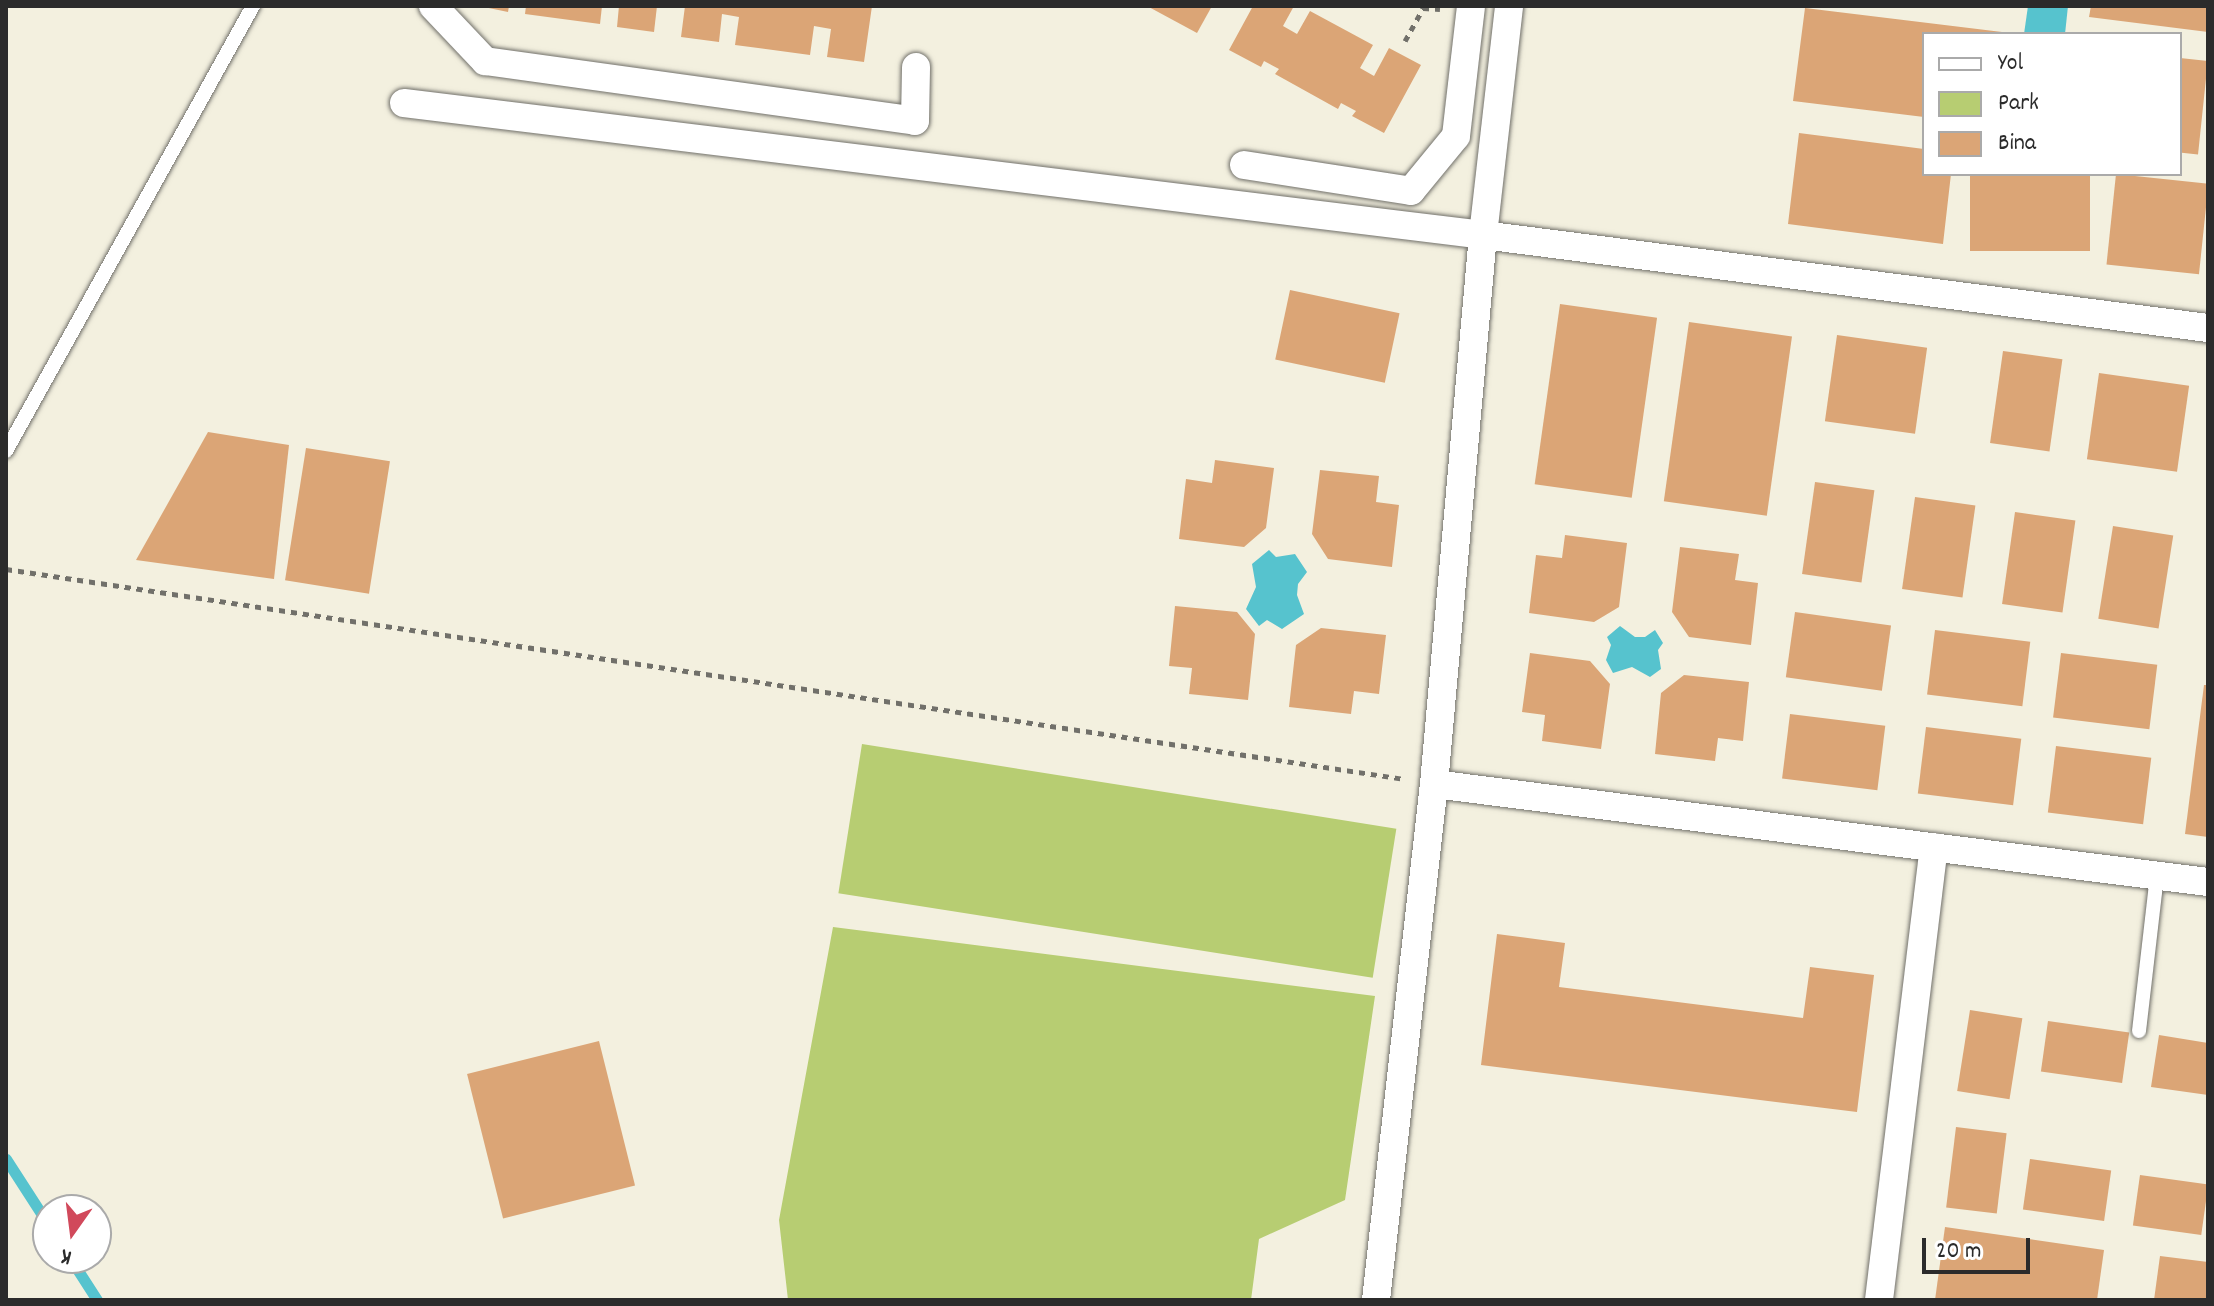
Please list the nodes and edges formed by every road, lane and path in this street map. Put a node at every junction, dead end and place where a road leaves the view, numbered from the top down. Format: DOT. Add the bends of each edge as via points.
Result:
graph roads {
  1 [pos="253,6"];
  2 [pos="433,6"];
  3 [pos="1509,6"];
  4 [pos="1471,9"];
  5 [pos="1405,41"];
  6 [pos="916,67"];
  7 [pos="404,103"];
  8 [pos="1244,165"];
  9 [pos="1483,235"];
  10 [pos="2208,328"];
  11 [pos="6,451"];
  12 [pos="6,569"];
  13 [pos="1434,784"];
  14 [pos="1934,847"];
  15 [pos="2157,876"];
  16 [pos="2208,882"];
  17 [pos="2139,1031"];
  18 [pos="1376,1300"];
  19 [pos="1879,1300"];
  1 -- 11 [label="lane"];
  2 -- 6 [label="street" via="485,61 915,121"];
  3 -- 9 [label="street"];
  4 -- 5 [label="path" via="1423,8"];
  4 -- 8 [label="street" via="1456,136 1411,191"];
  7 -- 9 [label="street"];
  9 -- 10 [label="street"];
  9 -- 13 [label="street"];
  12 -- 13 [label="path"];
  13 -- 14 [label="street"];
  13 -- 18 [label="street"];
  14 -- 15 [label="street"];
  14 -- 19 [label="street"];
  15 -- 16 [label="street"];
  15 -- 17 [label="lane"];
}
